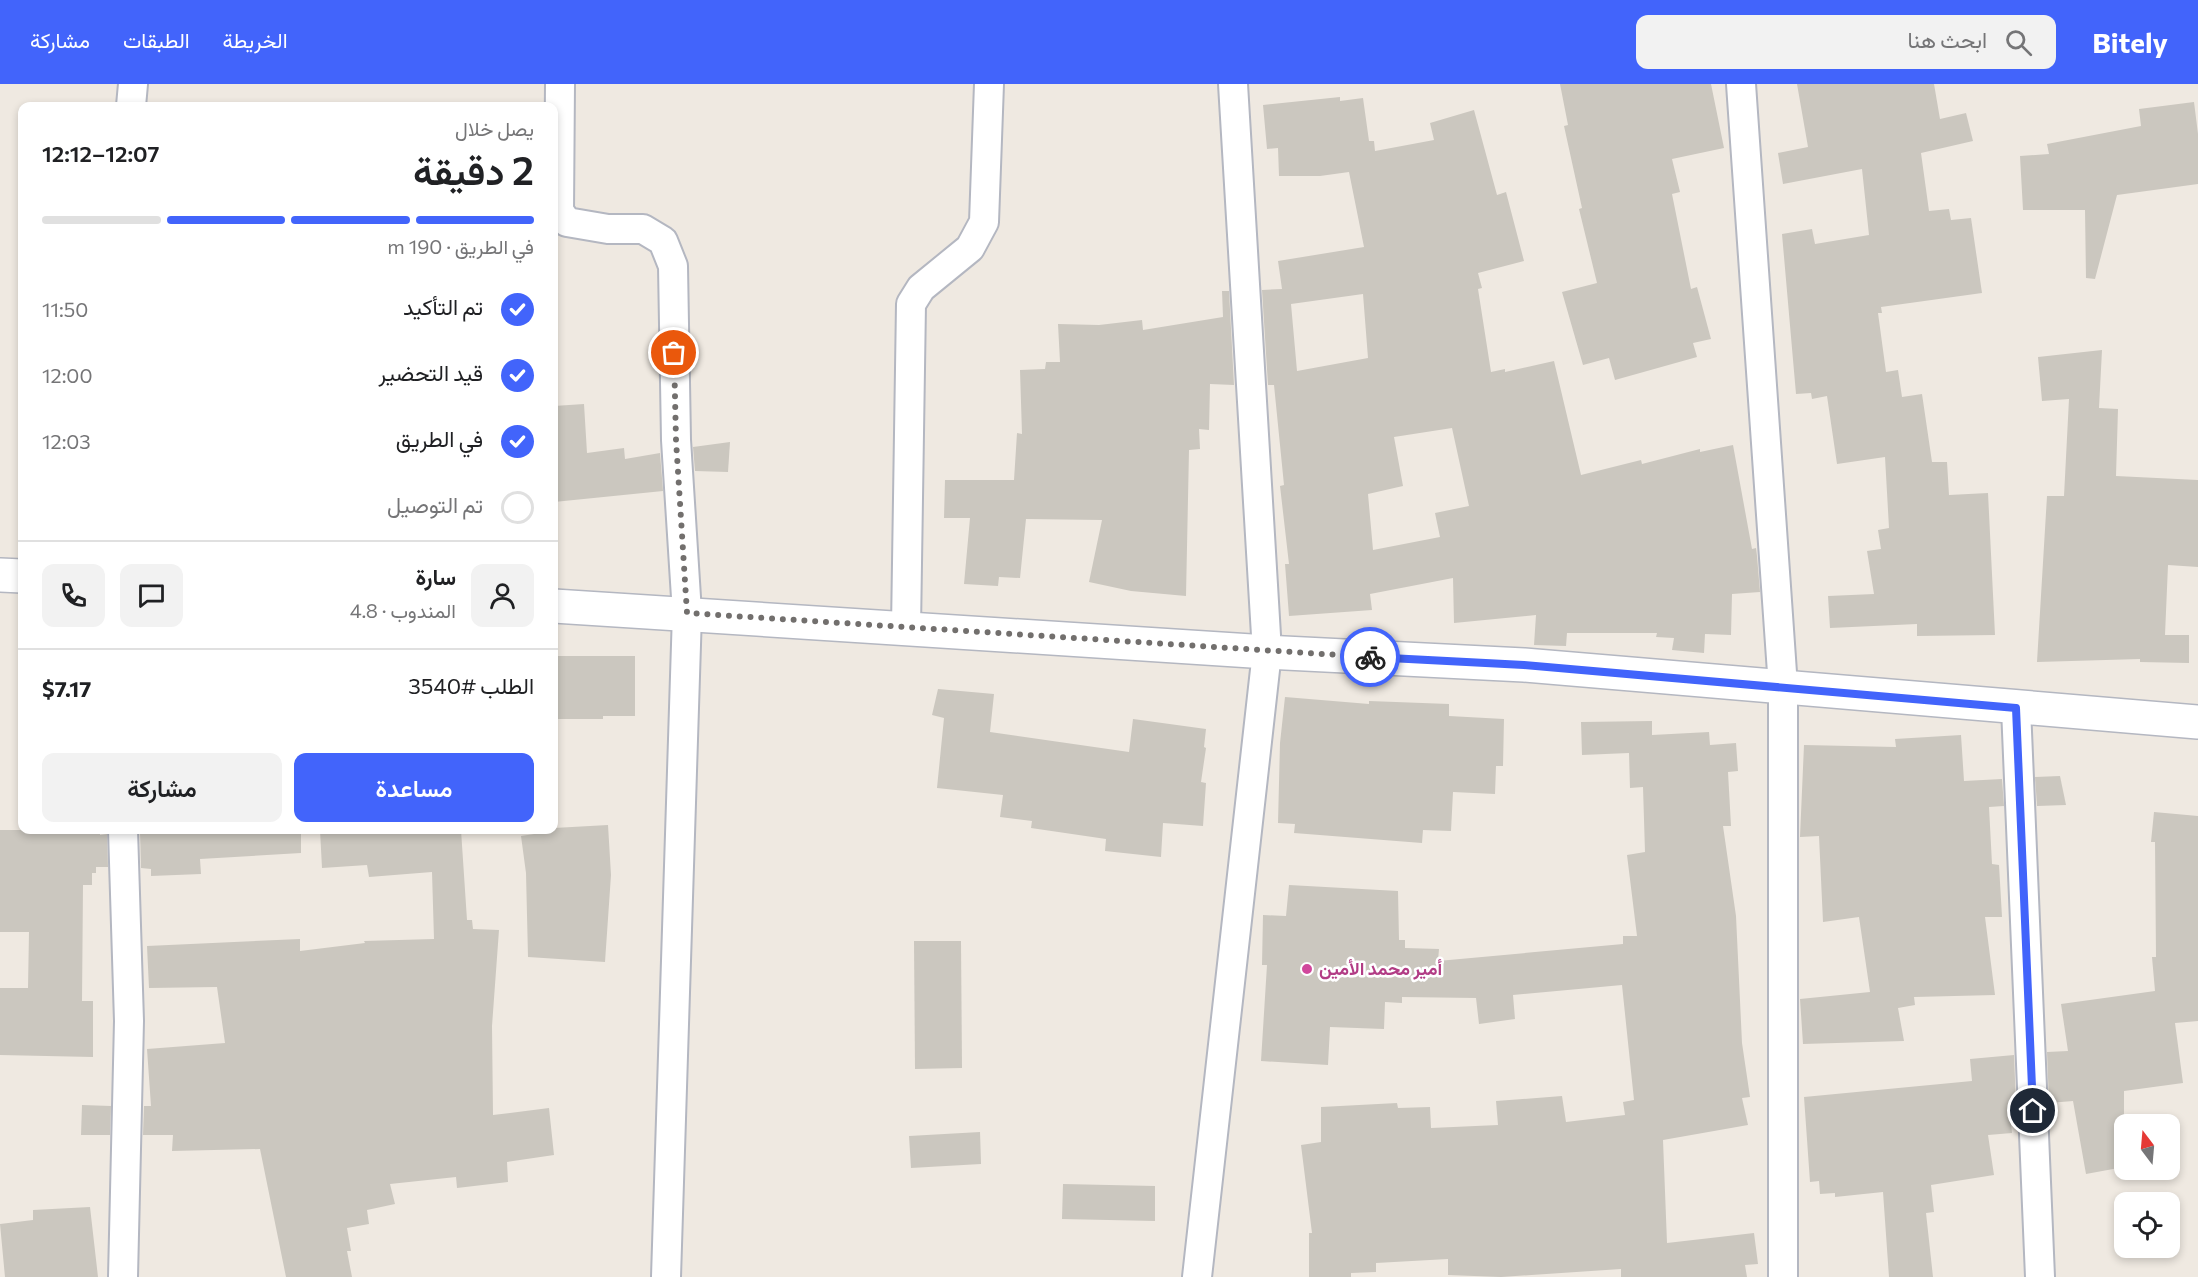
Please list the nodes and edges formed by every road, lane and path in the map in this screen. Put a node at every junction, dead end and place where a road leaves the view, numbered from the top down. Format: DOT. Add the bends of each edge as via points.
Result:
graph roads {
  1 [pos="133,84"];
  2 [pos="560,84"];
  3 [pos="989,84"];
  4 [pos="1233,84"];
  5 [pos="1741,84"];
  6 [pos="131,102"];
  7 [pos="0,575"];
  8 [pos="18,576"];
  9 [pos="558,606"];
  10 [pos="687,613"];
  11 [pos="906,628"];
  12 [pos="1267,652"];
  13 [pos="1783,687"];
  14 [pos="2016,708"];
  15 [pos="2198,722"];
  16 [pos="123,834"];
  17 [pos="123,1277"];
  18 [pos="666,1277"];
  19 [pos="1197,1277"];
  20 [pos="1783,1277"];
  21 [pos="2040,1277"];
  1 -- 6 [label="street"];
  2 -- 10 [label="street" via="559,211 567,222 608,229 643,229 663,241 673,266 676,440"];
  3 -- 11 [label="street" via="984,222 970,248 921,288 911,304"];
  4 -- 12 [label="street"];
  5 -- 13 [label="street"];
  7 -- 8 [label="street"];
  9 -- 10 [label="street"];
  10 -- 11 [label="street"];
  10 -- 18 [label="street"];
  11 -- 12 [label="street"];
  12 -- 13 [label="street" via="1524,665"];
  12 -- 19 [label="street"];
  13 -- 14 [label="street"];
  13 -- 20 [label="street"];
  14 -- 15 [label="street"];
  14 -- 21 [label="street"];
  16 -- 17 [label="street" via="129,1021"];
}
